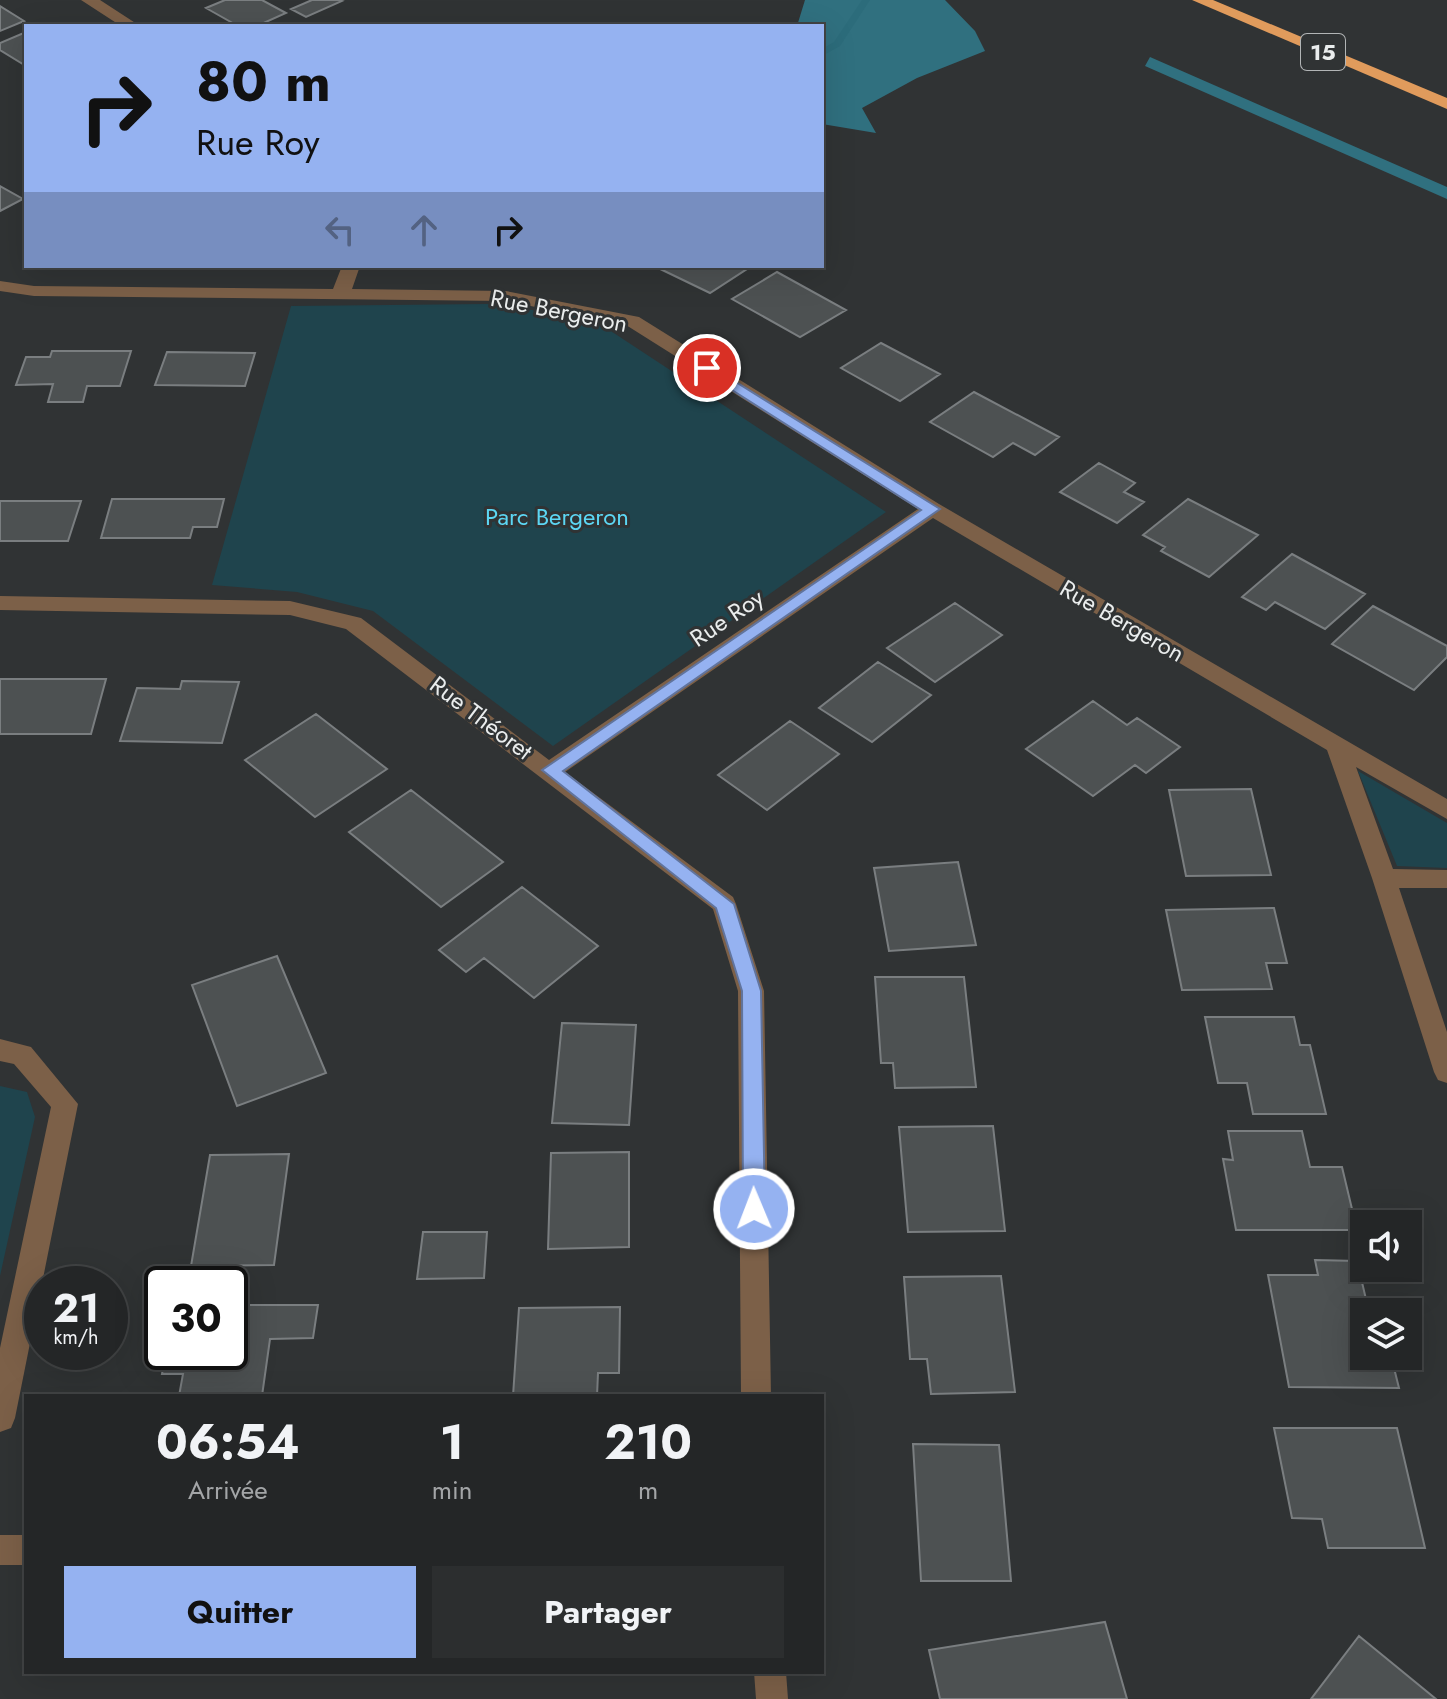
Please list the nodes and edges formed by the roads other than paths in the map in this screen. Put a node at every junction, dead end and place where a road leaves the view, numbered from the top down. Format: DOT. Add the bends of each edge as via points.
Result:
graph roads {
  1 [pos="89,0"];
  2 [pos="1200,0"];
  3 [pos="129,24"];
  4 [pos="1447,104"];
  5 [pos="350,268"];
  6 [pos="0,286"];
  7 [pos="341,293"];
  8 [pos="932,509"];
  9 [pos="0,603"];
  10 [pos="1337,747"];
  11 [pos="551,770"];
  12 [pos="1447,810"];
  13 [pos="1384,878"];
  14 [pos="1447,879"];
  15 [pos="0,1050"];
  16 [pos="1447,1072"];
  17 [pos="756,1394"];
  18 [pos="0,1418"];
  19 [pos="0,1550"];
  20 [pos="24,1550"];
  21 [pos="770,1674"];
  22 [pos="772,1699"];
  1 -- 3 [label="street"];
  2 -- 4 [label="highway, 15"];
  5 -- 7 [label="street"];
  6 -- 7 [label="street, Rue Bergeron" via="34,291"];
  7 -- 8 [label="street, Rue Bergeron" via="506,296 632,321"];
  8 -- 10 [label="street, Rue Bergeron"];
  8 -- 11 [label="street, Rue Roy"];
  9 -- 11 [label="street, Rue Théoret" via="290,608 353,623"];
  10 -- 12 [label="street, Rue Bergeron"];
  10 -- 13 [label="street"];
  11 -- 17 [label="street, Rue Théoret" via="724,904 751,991"];
  13 -- 14 [label="street"];
  13 -- 16 [label="street"];
  15 -- 18 [label="street" via="22,1055 65,1104"];
  19 -- 20 [label="street"];
  21 -- 22 [label="street"];
}
